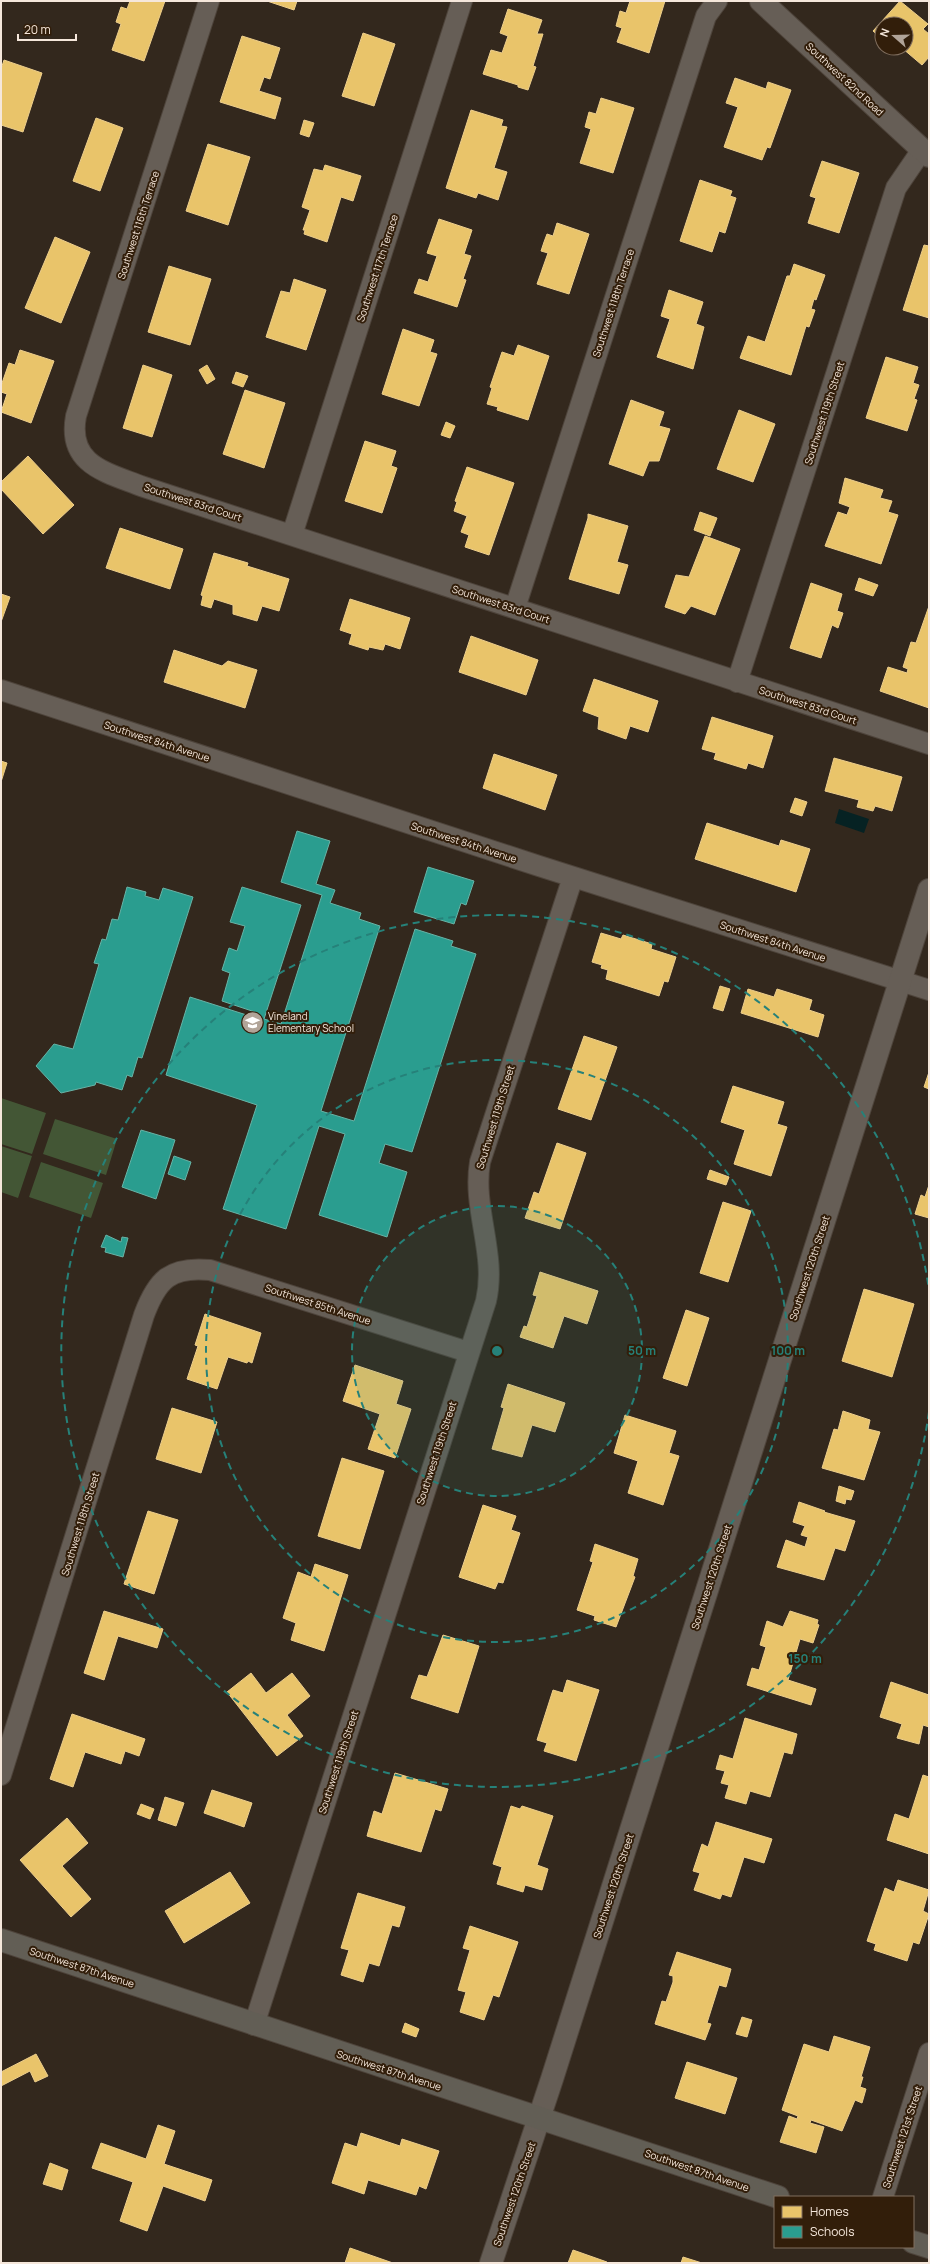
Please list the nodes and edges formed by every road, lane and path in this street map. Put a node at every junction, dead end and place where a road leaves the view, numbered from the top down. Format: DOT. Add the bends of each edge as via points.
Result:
graph roads {
  1 [pos="210,1"];
  2 [pos="462,1"];
  3 [pos="717,1"];
  4 [pos="761,1"];
  5 [pos="925,153"];
  6 [pos="79,450"];
  7 [pos="292,535"];
  8 [pos="515,608"];
  9 [pos="737,682"];
  10 [pos="1,690"];
  11 [pos="929,744"];
  12 [pos="573,877"];
  13 [pos="929,890"];
  14 [pos="900,981"];
  15 [pos="929,990"];
  16 [pos="167,1277"];
  17 [pos="468,1352"];
  18 [pos="1,1775"];
  19 [pos="1,1940"];
  20 [pos="254,2025"];
  21 [pos="929,2053"];
  22 [pos="539,2119"];
  23 [pos="775,2196"];
  24 [pos="883,2196"];
  25 [pos="914,2242"];
  26 [pos="929,2247"];
  27 [pos="491,2263"];
  1 -- 6 [label="street, Southwest 116th Terrace" via="76,416 75,437"];
  2 -- 7 [label="street, Southwest 117th Terrace"];
  3 -- 8 [label="street, Southwest 118th Terrace" via="703,24"];
  4 -- 5 [label="street, Southwest 82nd Road"];
  5 -- 9 [label="street, Southwest 119th Street" via="896,188"];
  6 -- 7 [label="street, Southwest 83rd Court" via="88,462 113,475"];
  7 -- 8 [label="street, Southwest 83rd Court"];
  8 -- 9 [label="street, Southwest 83rd Court"];
  9 -- 11 [label="street, Southwest 83rd Court"];
  10 -- 12 [label="street, Southwest 84th Avenue"];
  12 -- 14 [label="street, Southwest 84th Avenue"];
  12 -- 17 [label="street, Southwest 119th Street" via="480,1162 477,1188 489,1283 486,1301"];
  13 -- 14 [label="street, Southwest 120th Street"];
  14 -- 15 [label="street, Southwest 84th Avenue"];
  14 -- 22 [label="street, Southwest 120th Street"];
  16 -- 17 [label="street, Southwest 85th Avenue" via="186,1270 210,1270"];
  16 -- 18 [label="street, Southwest 118th Street" via="153,1292 144,1315"];
  17 -- 20 [label="street, Southwest 119th Street"];
  19 -- 20 [label="main road, Southwest 87th Avenue"];
  20 -- 22 [label="main road, Southwest 87th Avenue"];
  21 -- 24 [label="street, Southwest 121st Street"];
  22 -- 23 [label="main road, Southwest 87th Avenue"];
  22 -- 27 [label="street, Southwest 120th Street"];
  25 -- 26 [label="main road"];
}
